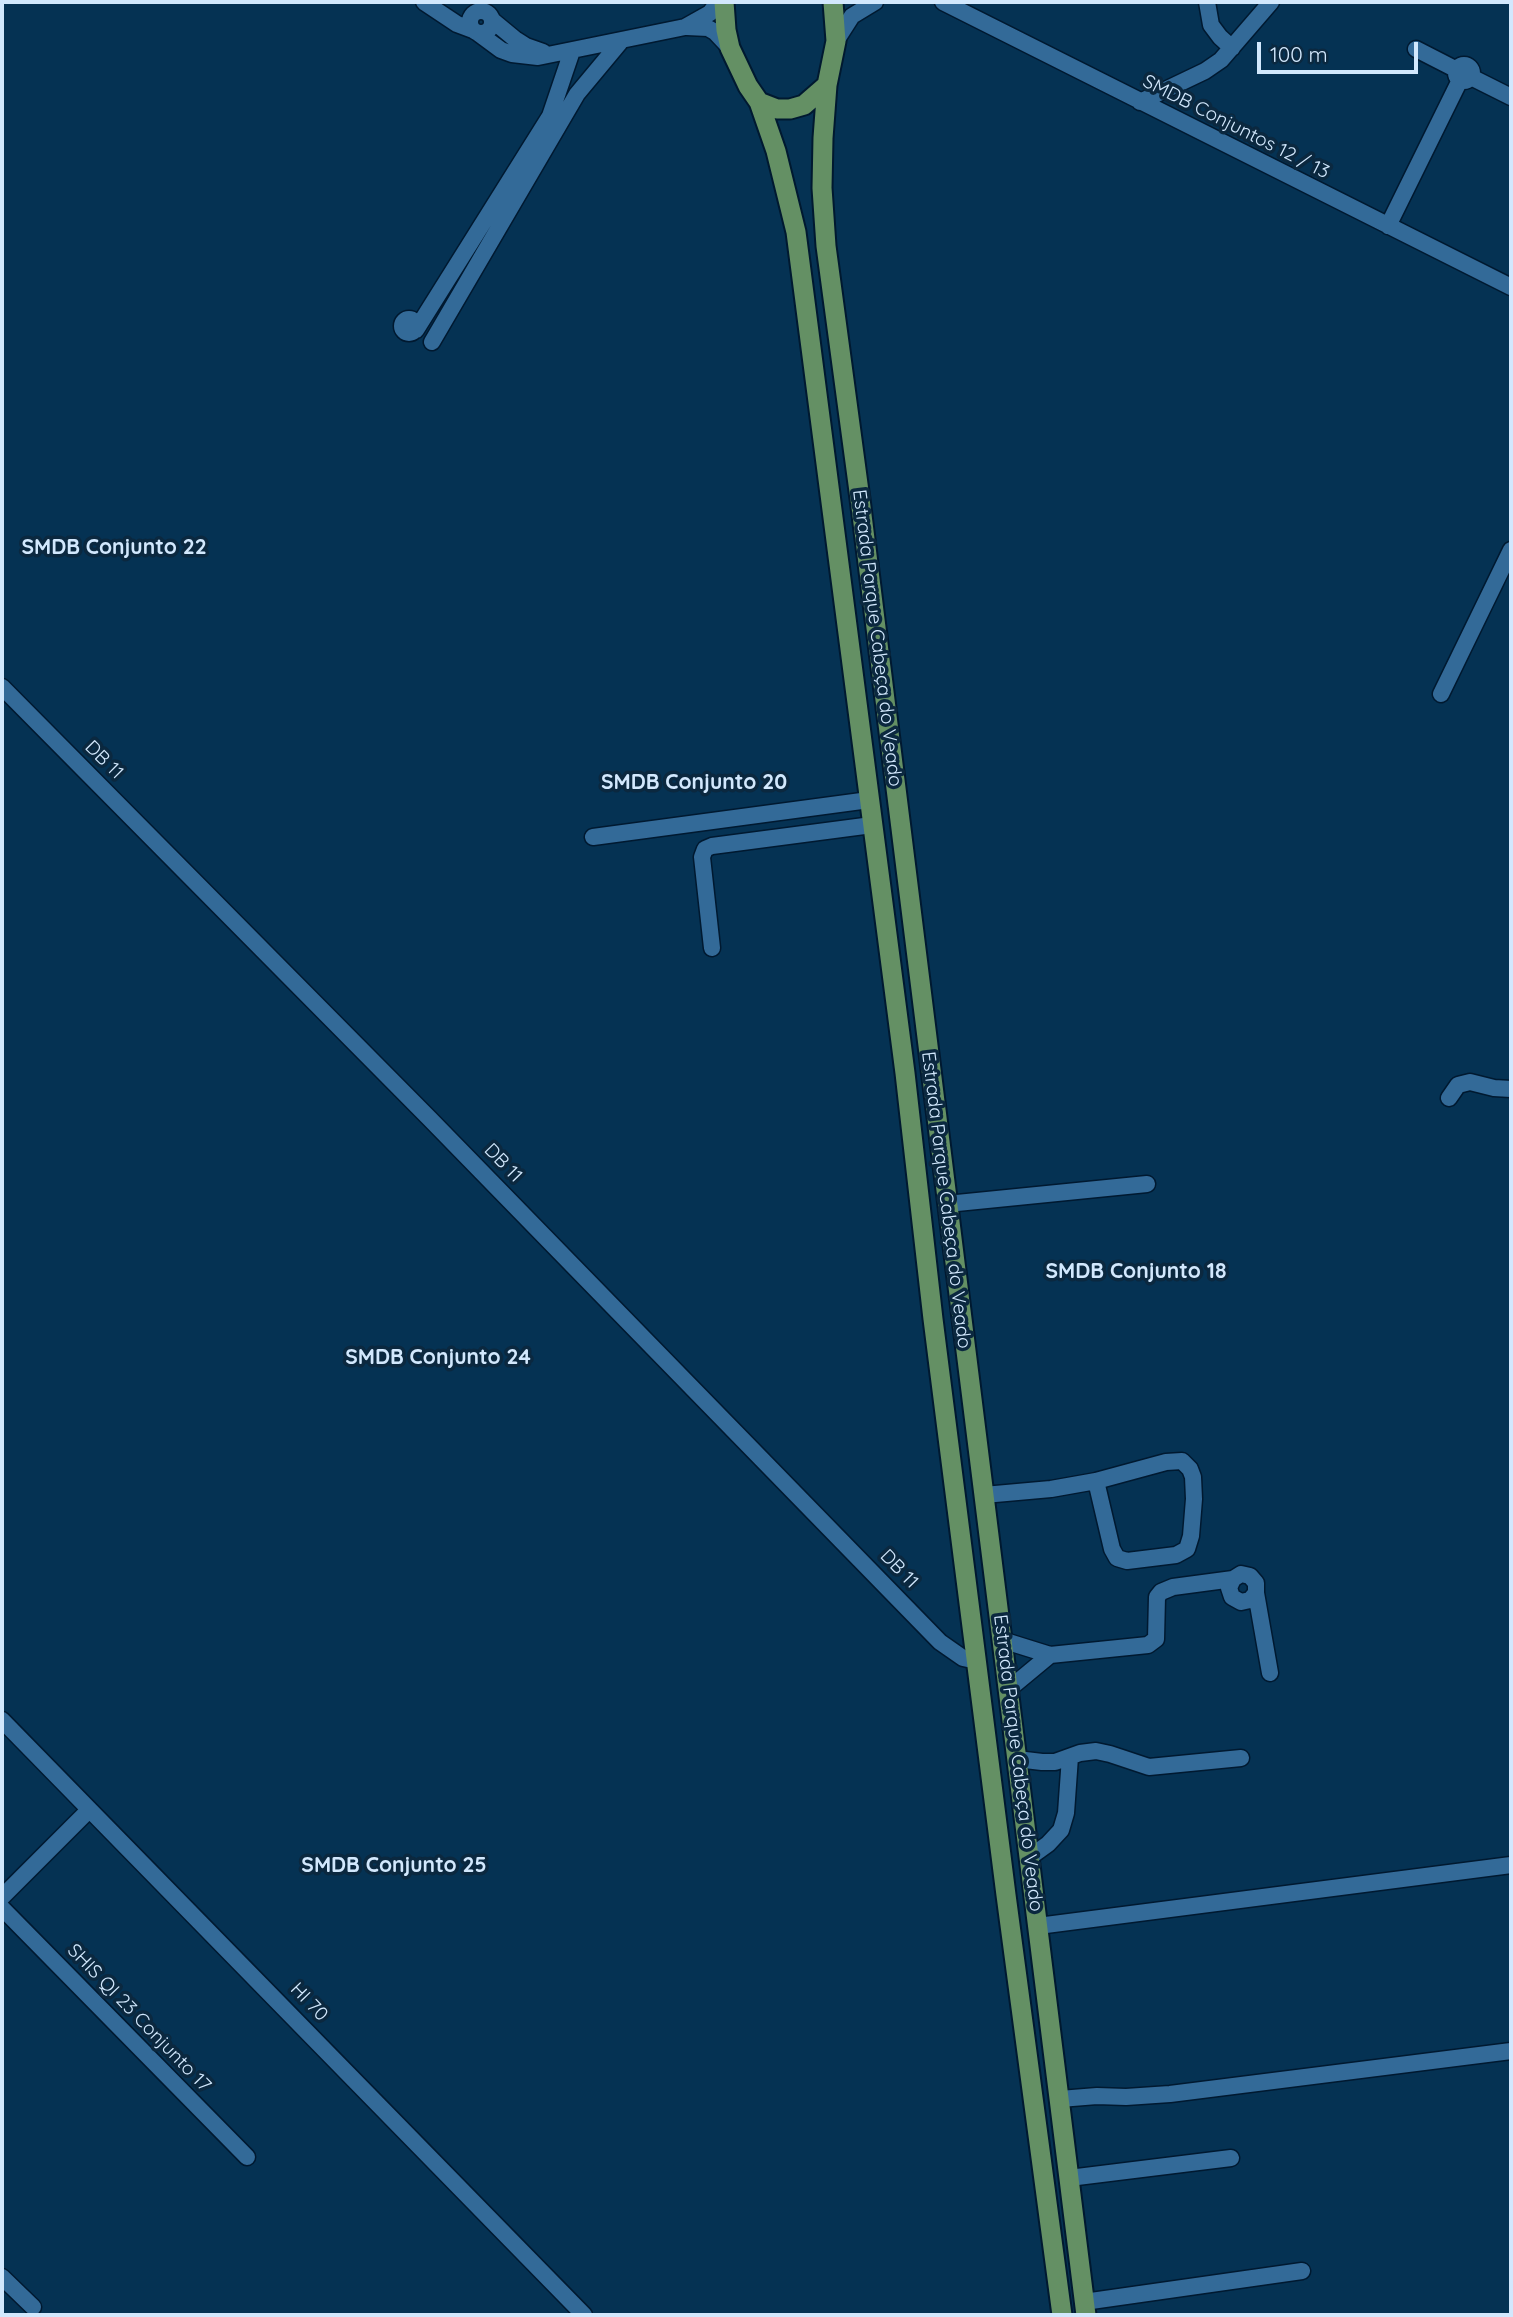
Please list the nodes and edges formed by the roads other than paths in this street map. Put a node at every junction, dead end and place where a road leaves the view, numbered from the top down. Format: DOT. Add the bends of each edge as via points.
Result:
graph roads {
  1 [pos="718,2"];
  2 [pos="724,2"];
  3 [pos="833,2"];
  4 [pos="875,2"];
  5 [pos="943,2"];
  6 [pos="1207,2"];
  7 [pos="1271,2"];
  8 [pos="427,4"];
  9 [pos="473,13"];
  10 [pos="492,20"];
  11 [pos="685,27"];
  12 [pos="476,31"];
  13 [pos="622,40"];
  14 [pos="836,41"];
  15 [pos="730,48"];
  16 [pos="1232,48"];
  17 [pos="1416,49"];
  18 [pos="572,51"];
  19 [pos="552,55"];
  20 [pos="1463,76"];
  21 [pos="827,85"];
  22 [pos="1511,97"];
  23 [pos="759,102"];
  24 [pos="1140,102"];
  25 [pos="1388,226"];
  26 [pos="1511,288"];
  27 [pos="411,325"];
  28 [pos="432,342"];
  29 [pos="1511,550"];
  30 [pos="2,687"];
  31 [pos="1441,694"];
  32 [pos="869,800"];
  33 [pos="872,825"];
  34 [pos="593,837"];
  35 [pos="712,948"];
  36 [pos="1511,1088"];
  37 [pos="1449,1098"];
  38 [pos="1147,1184"];
  39 [pos="947,1205"];
  40 [pos="981,1467"];
  41 [pos="952,1469"];
  42 [pos="1096,1481"];
  43 [pos="984,1495"];
  44 [pos="1002,1640"];
  45 [pos="1050,1656"];
  46 [pos="977,1661"];
  47 [pos="1270,1673"];
  48 [pos="1009,1689"];
  49 [pos="2,1720"];
  50 [pos="1069,1757"];
  51 [pos="1241,1758"];
  52 [pos="1017,1759"];
  53 [pos="89,1810"];
  54 [pos="1030,1857"];
  55 [pos="1511,1865"];
  56 [pos="2,1896"];
  57 [pos="1007,1903"];
  58 [pos="2,1908"];
  59 [pos="1036,1908"];
  60 [pos="1511,2050"];
  61 [pos="1060,2099"];
  62 [pos="247,2157"];
  63 [pos="1231,2158"];
  64 [pos="1069,2178"];
  65 [pos="1302,2271"];
  66 [pos="2,2277"];
  67 [pos="33,2308"];
  68 [pos="1085,2309"];
  69 [pos="584,2315"];
  70 [pos="1062,2315"];
  1 -- 11 [label="street" via="710,13"];
  2 -- 15 [label="main road, Estrada Parque Cabeça do Veado"];
  3 -- 14 [label="main road, Estrada Parque Cabeça do Veado"];
  4 -- 14 [label="street" via="852,16"];
  5 -- 24 [label="street, SMDB Conjuntos 12 / 13"];
  6 -- 16 [label="street" via="1211,24"];
  7 -- 16 [label="street"];
  8 -- 9 [label="street"];
  8 -- 12 [label="street"];
  9 -- 10 [label="street" via="484,11"];
  9 -- 12 [label="street" via="470,23"];
  10 -- 12 [label="street" via="489,30"];
  10 -- 19 [label="street" via="526,46"];
  11 -- 13 [label="street"];
  11 -- 15 [label="street" via="715,32"];
  12 -- 19 [label="street" via="512,54"];
  13 -- 18 [label="street"];
  13 -- 28 [label="street" via="577,94"];
  14 -- 21 [label="main road, Estrada Parque Cabeça do Veado"];
  15 -- 23 [label="main road, Estrada Parque Cabeça do Veado"];
  16 -- 24 [label="street" via="1205,71"];
  17 -- 20 [label="street"];
  18 -- 19 [label="street"];
  18 -- 27 [label="street" via="550,116 427,313"];
  20 -- 22 [label="street"];
  20 -- 25 [label="street"];
  21 -- 23 [label="main road" via="804,105 790,109"];
  21 -- 39 [label="main road, Estrada Parque Cabeça do Veado" via="822,188 826,246"];
  23 -- 32 [label="main road, Estrada Parque Cabeça do Veado" via="796,232"];
  24 -- 25 [label="street, SMDB Conjuntos 12 / 13"];
  25 -- 26 [label="street, SMDB Conjuntos 12 / 13"];
  29 -- 31 [label="street"];
  30 -- 46 [label="street, DB 11" via="940,1642 963,1658"];
  32 -- 33 [label="main road, Estrada Parque Cabeça do Veado"];
  32 -- 34 [label="street"];
  33 -- 35 [label="street" via="705,849 702,857"];
  33 -- 41 [label="main road, Estrada Parque Cabeça do Veado"];
  36 -- 37 [label="street" via="1470,1082 1458,1085"];
  38 -- 39 [label="street"];
  39 -- 40 [label="main road, Estrada Parque Cabeça do Veado"];
  40 -- 41 [label="main road"];
  40 -- 43 [label="main road, Estrada Parque Cabeça do Veado"];
  41 -- 46 [label="main road, Estrada Parque Cabeça do Veado"];
  42 -- 42 [label="street" via="1175,1461 1187,1464 1194,1499 1187,1549 1176,1555 1127,1561 1117,1558"];
  42 -- 43 [label="street"];
  43 -- 44 [label="main road, Estrada Parque Cabeça do Veado"];
  44 -- 45 [label="street"];
  44 -- 48 [label="main road, Estrada Parque Cabeça do Veado"];
  45 -- 47 [label="street" via="1148,1645 1156,1639 1161,1592 1233,1579 1229,1588 1233,1597 1250,1600 1256,1593"];
  45 -- 48 [label="street"];
  46 -- 57 [label="main road, Estrada Parque Cabeça do Veado"];
  48 -- 52 [label="main road, Estrada Parque Cabeça do Veado"];
  49 -- 53 [label="street, HI 70"];
  50 -- 51 [label="street" via="1096,1751 1149,1767"];
  50 -- 52 [label="street" via="1047,1762"];
  50 -- 54 [label="street" via="1062,1830"];
  52 -- 54 [label="main road, Estrada Parque Cabeça do Veado"];
  53 -- 56 [label="street"];
  53 -- 69 [label="street, HI 70"];
  54 -- 59 [label="main road, Estrada Parque Cabeça do Veado"];
  55 -- 59 [label="street"];
  57 -- 59 [label="main road"];
  57 -- 70 [label="main road, Estrada Parque Cabeça do Veado"];
  58 -- 62 [label="street, SHIS QI 23 Conjunto 17"];
  59 -- 61 [label="main road, Estrada Parque Cabeça do Veado"];
  60 -- 61 [label="street" via="1170,2094"];
  61 -- 64 [label="main road, Estrada Parque Cabeça do Veado"];
  63 -- 64 [label="street"];
  64 -- 68 [label="main road, Estrada Parque Cabeça do Veado"];
  65 -- 68 [label="street"];
  66 -- 67 [label="street"];
}
